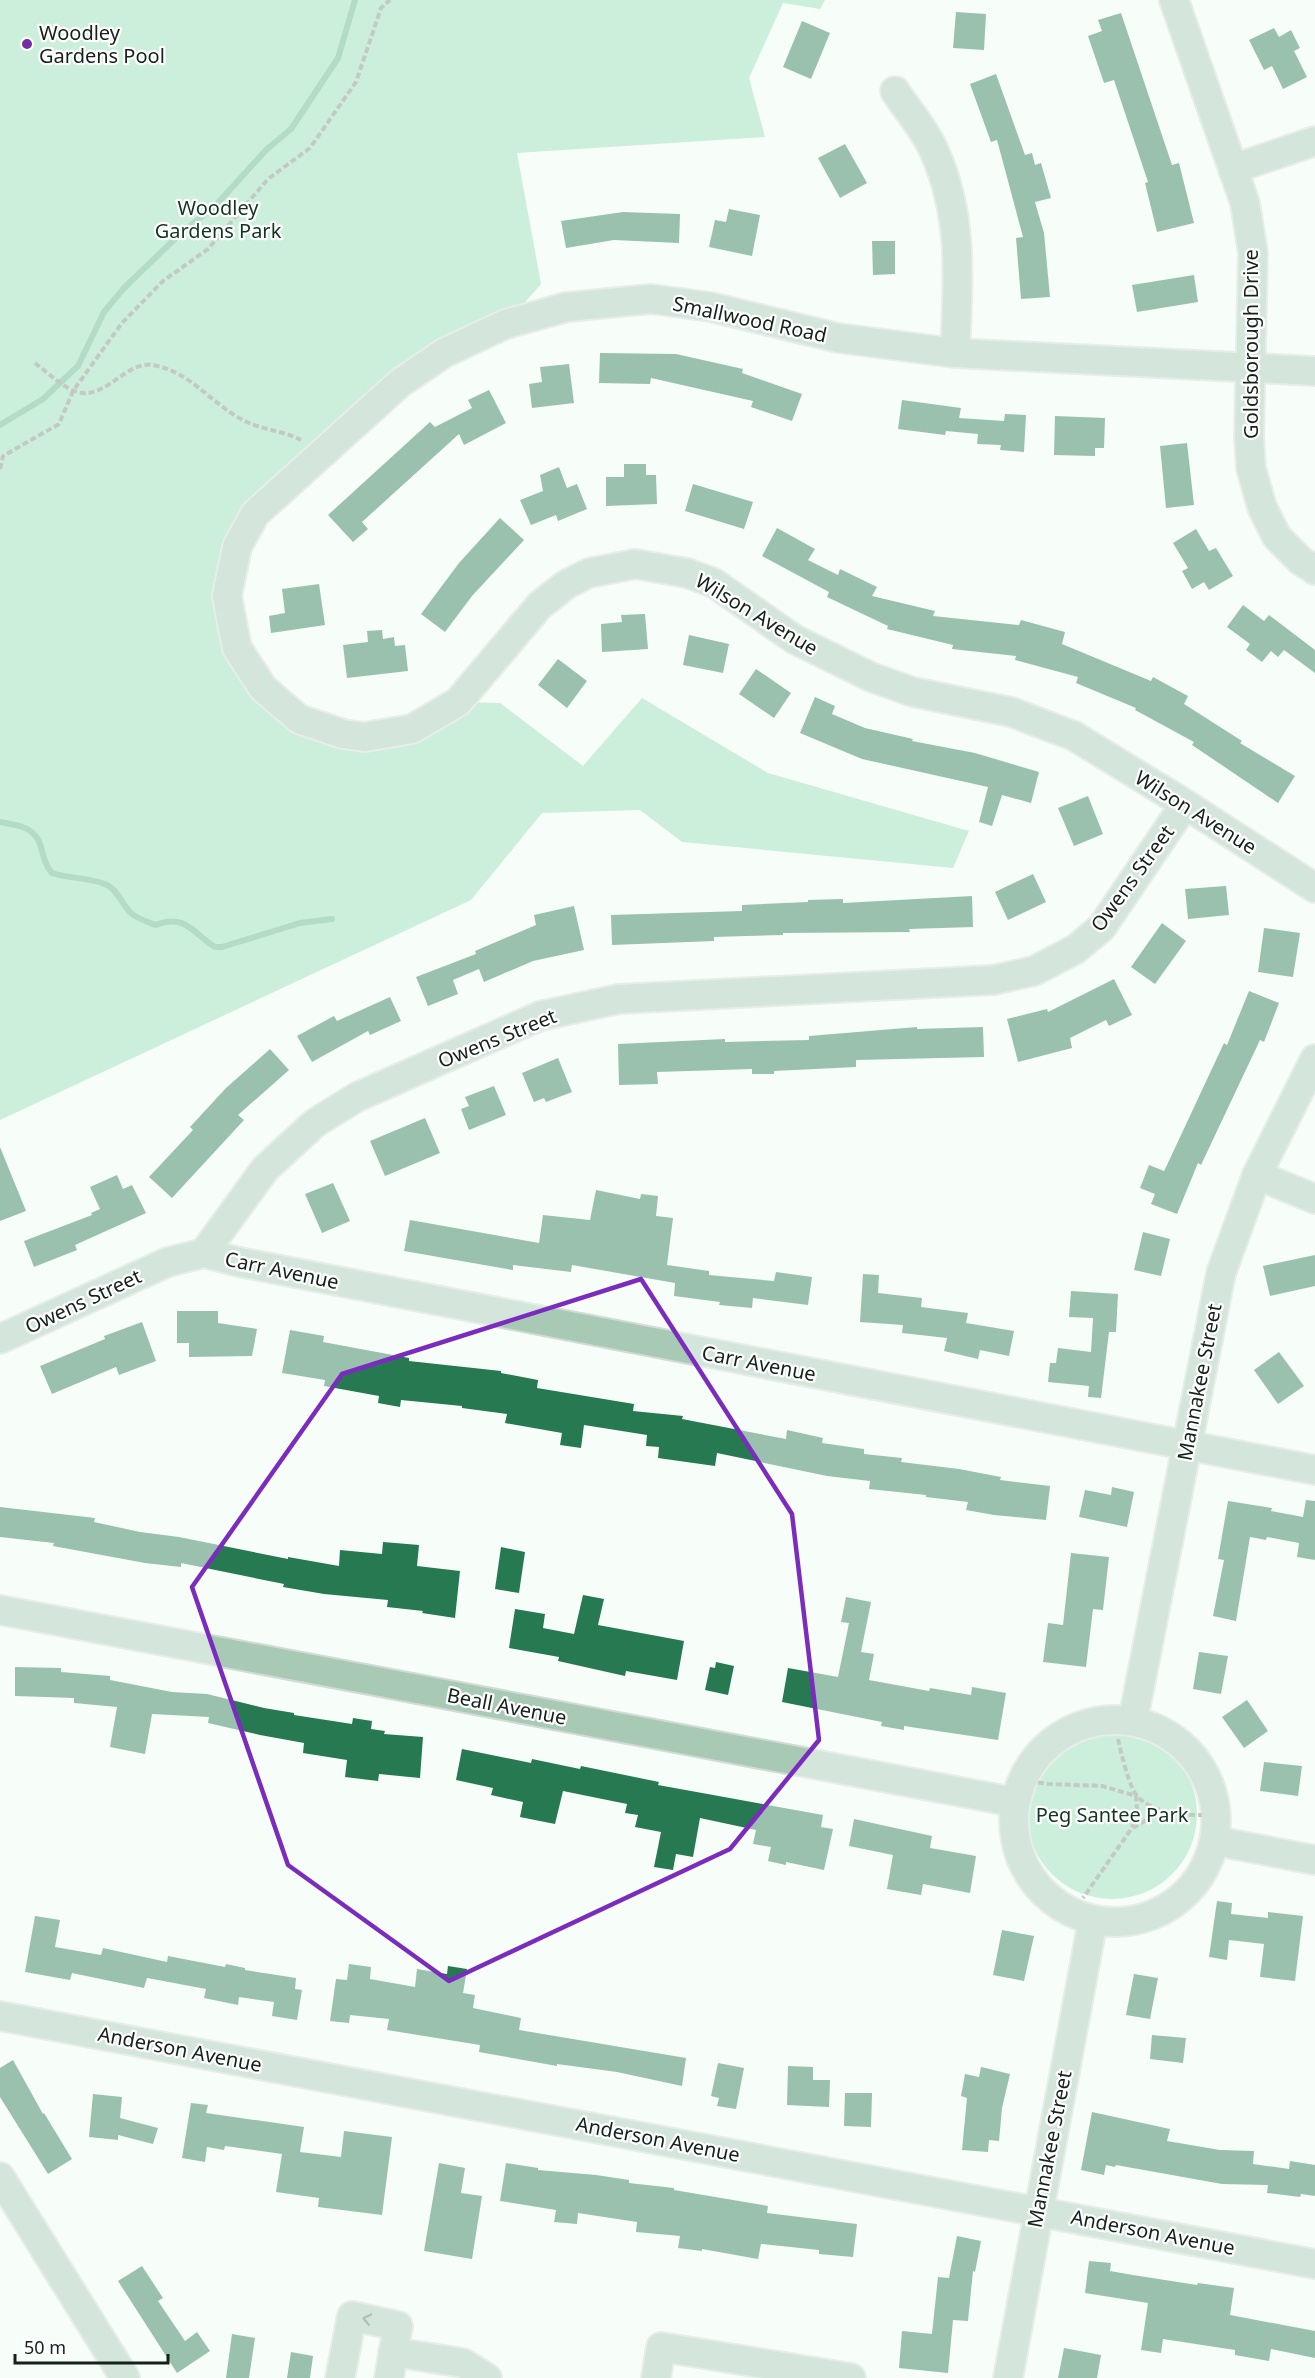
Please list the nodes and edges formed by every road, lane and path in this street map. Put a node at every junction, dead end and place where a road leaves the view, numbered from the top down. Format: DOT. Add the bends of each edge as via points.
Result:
graph roads {
  1 [pos="390,0"];
  2 [pos="1174,0"];
  3 [pos="895,91"];
  4 [pos="1315,141"];
  5 [pos="1233,169"];
  6 [pos="955,353"];
  7 [pos="35,363"];
  8 [pos="1250,368"];
  9 [pos="1315,372"];
  10 [pos="73,391"];
  11 [pos="318,457"];
  12 [pos="0,469"];
  13 [pos="237,547"];
  14 [pos="1315,570"];
  15 [pos="1185,804"];
  16 [pos="1315,888"];
  17 [pos="1315,1059"];
  18 [pos="1257,1175"];
  19 [pos="1315,1199"];
  20 [pos="204,1253"];
  21 [pos="2,1335"];
  22 [pos="1187,1446"];
  23 [pos="1315,1470"];
  24 [pos="0,1610"];
  25 [pos="1126,1729"];
  26 [pos="1021,1792"];
  27 [pos="1136,1796"];
  28 [pos="1176,1815"];
  29 [pos="1132,1828"];
  30 [pos="1209,1828"];
  31 [pos="1315,1860"];
  32 [pos="1087,1911"];
  33 [pos="0,2016"];
  34 [pos="0,2177"];
  35 [pos="1038,2210"];
  36 [pos="1315,2264"];
  37 [pos="391,2365"];
  38 [pos="757,2370"];
  39 [pos="125,2378"];
  40 [pos="340,2378"];
  41 [pos="487,2378"];
  42 [pos="656,2378"];
  43 [pos="851,2378"];
  44 [pos="1008,2378"];
  1 -- 10 [label="path" via="381,8 356,82 310,148 268,179 208,249 163,281 122,323"];
  2 -- 5 [label="street, Goldsborough Drive"];
  3 -- 6 [label="street" via="935,152 951,200 959,258"];
  4 -- 5 [label="street"];
  5 -- 8 [label="street, Goldsborough Drive" via="1245,203 1253,253"];
  6 -- 8 [label="street, Smallwood Road"];
  6 -- 11 [label="street, Smallwood Road" via="838,338 711,307 651,299 567,307 506,324 444,353 400,383"];
  7 -- 10 [label="path"];
  8 -- 9 [label="street, Smallwood Road"];
  8 -- 14 [label="street, Goldsborough Drive" via="1251,468 1262,507 1277,537"];
  10 -- 11 [label="path" via="108,387 129,371 149,365 174,370 239,418 253,426 296,437"];
  10 -- 12 [label="path" via="59,424 3,456"];
  11 -- 13 [label="street, Smallwood Road" via="255,514"];
  13 -- 15 [label="street, Wilson Avenue" via="226,596 237,648 263,688 299,719 343,734 365,737 412,729 440,713 458,702 540,605 567,584 589,573 635,564 687,573 714,583 794,639 870,677 913,692 1011,712 1074,736"];
  15 -- 16 [label="street, Wilson Avenue"];
  15 -- 20 [label="street, Owens Street" via="1102,927 1076,949 1034,971 993,980 619,999 540,1016 357,1097 315,1123 265,1169"];
  17 -- 18 [label="street, Mannakee Street"];
  18 -- 19 [label="street"];
  18 -- 22 [label="street, Mannakee Street" via="1221,1273"];
  20 -- 21 [label="street, Owens Street" via="168,1262"];
  20 -- 22 [label="street, Carr Avenue"];
  22 -- 23 [label="street, Carr Avenue"];
  22 -- 25 [label="street, Mannakee Street"];
  24 -- 26 [label="street, Beall Avenue"];
  25 -- 26 [label="street" via="1101,1720 1071,1729 1044,1746 1025,1772"];
  25 -- 27 [label="path" via="1122,1759"];
  25 -- 30 [label="street" via="1164,1731 1189,1751 1207,1778 1216,1809"];
  26 -- 27 [label="path" via="1048,1784 1102,1786"];
  26 -- 32 [label="street" via="1013,1833 1022,1863 1039,1889 1064,1909"];
  27 -- 28 [label="path"];
  27 -- 29 [label="path"];
  28 -- 29 [label="path" via="1152,1817"];
  28 -- 30 [label="path"];
  29 -- 32 [label="path"];
  30 -- 31 [label="street"];
  30 -- 32 [label="street" via="1203,1871 1183,1896 1156,1913 1125,1922"];
  32 -- 35 [label="street, Mannakee Street"];
  33 -- 35 [label="street, Anderson Avenue"];
  34 -- 39 [label="street"];
  35 -- 36 [label="street, Anderson Avenue"];
  35 -- 44 [label="street, Mannakee Street"];
  37 -- 40 [label="street, one-way" via="398,2326 352,2316"];
  37 -- 41 [label="street" via="463,2363"];
  38 -- 42 [label="street" via="661,2347"];
  38 -- 43 [label="street"];
}
